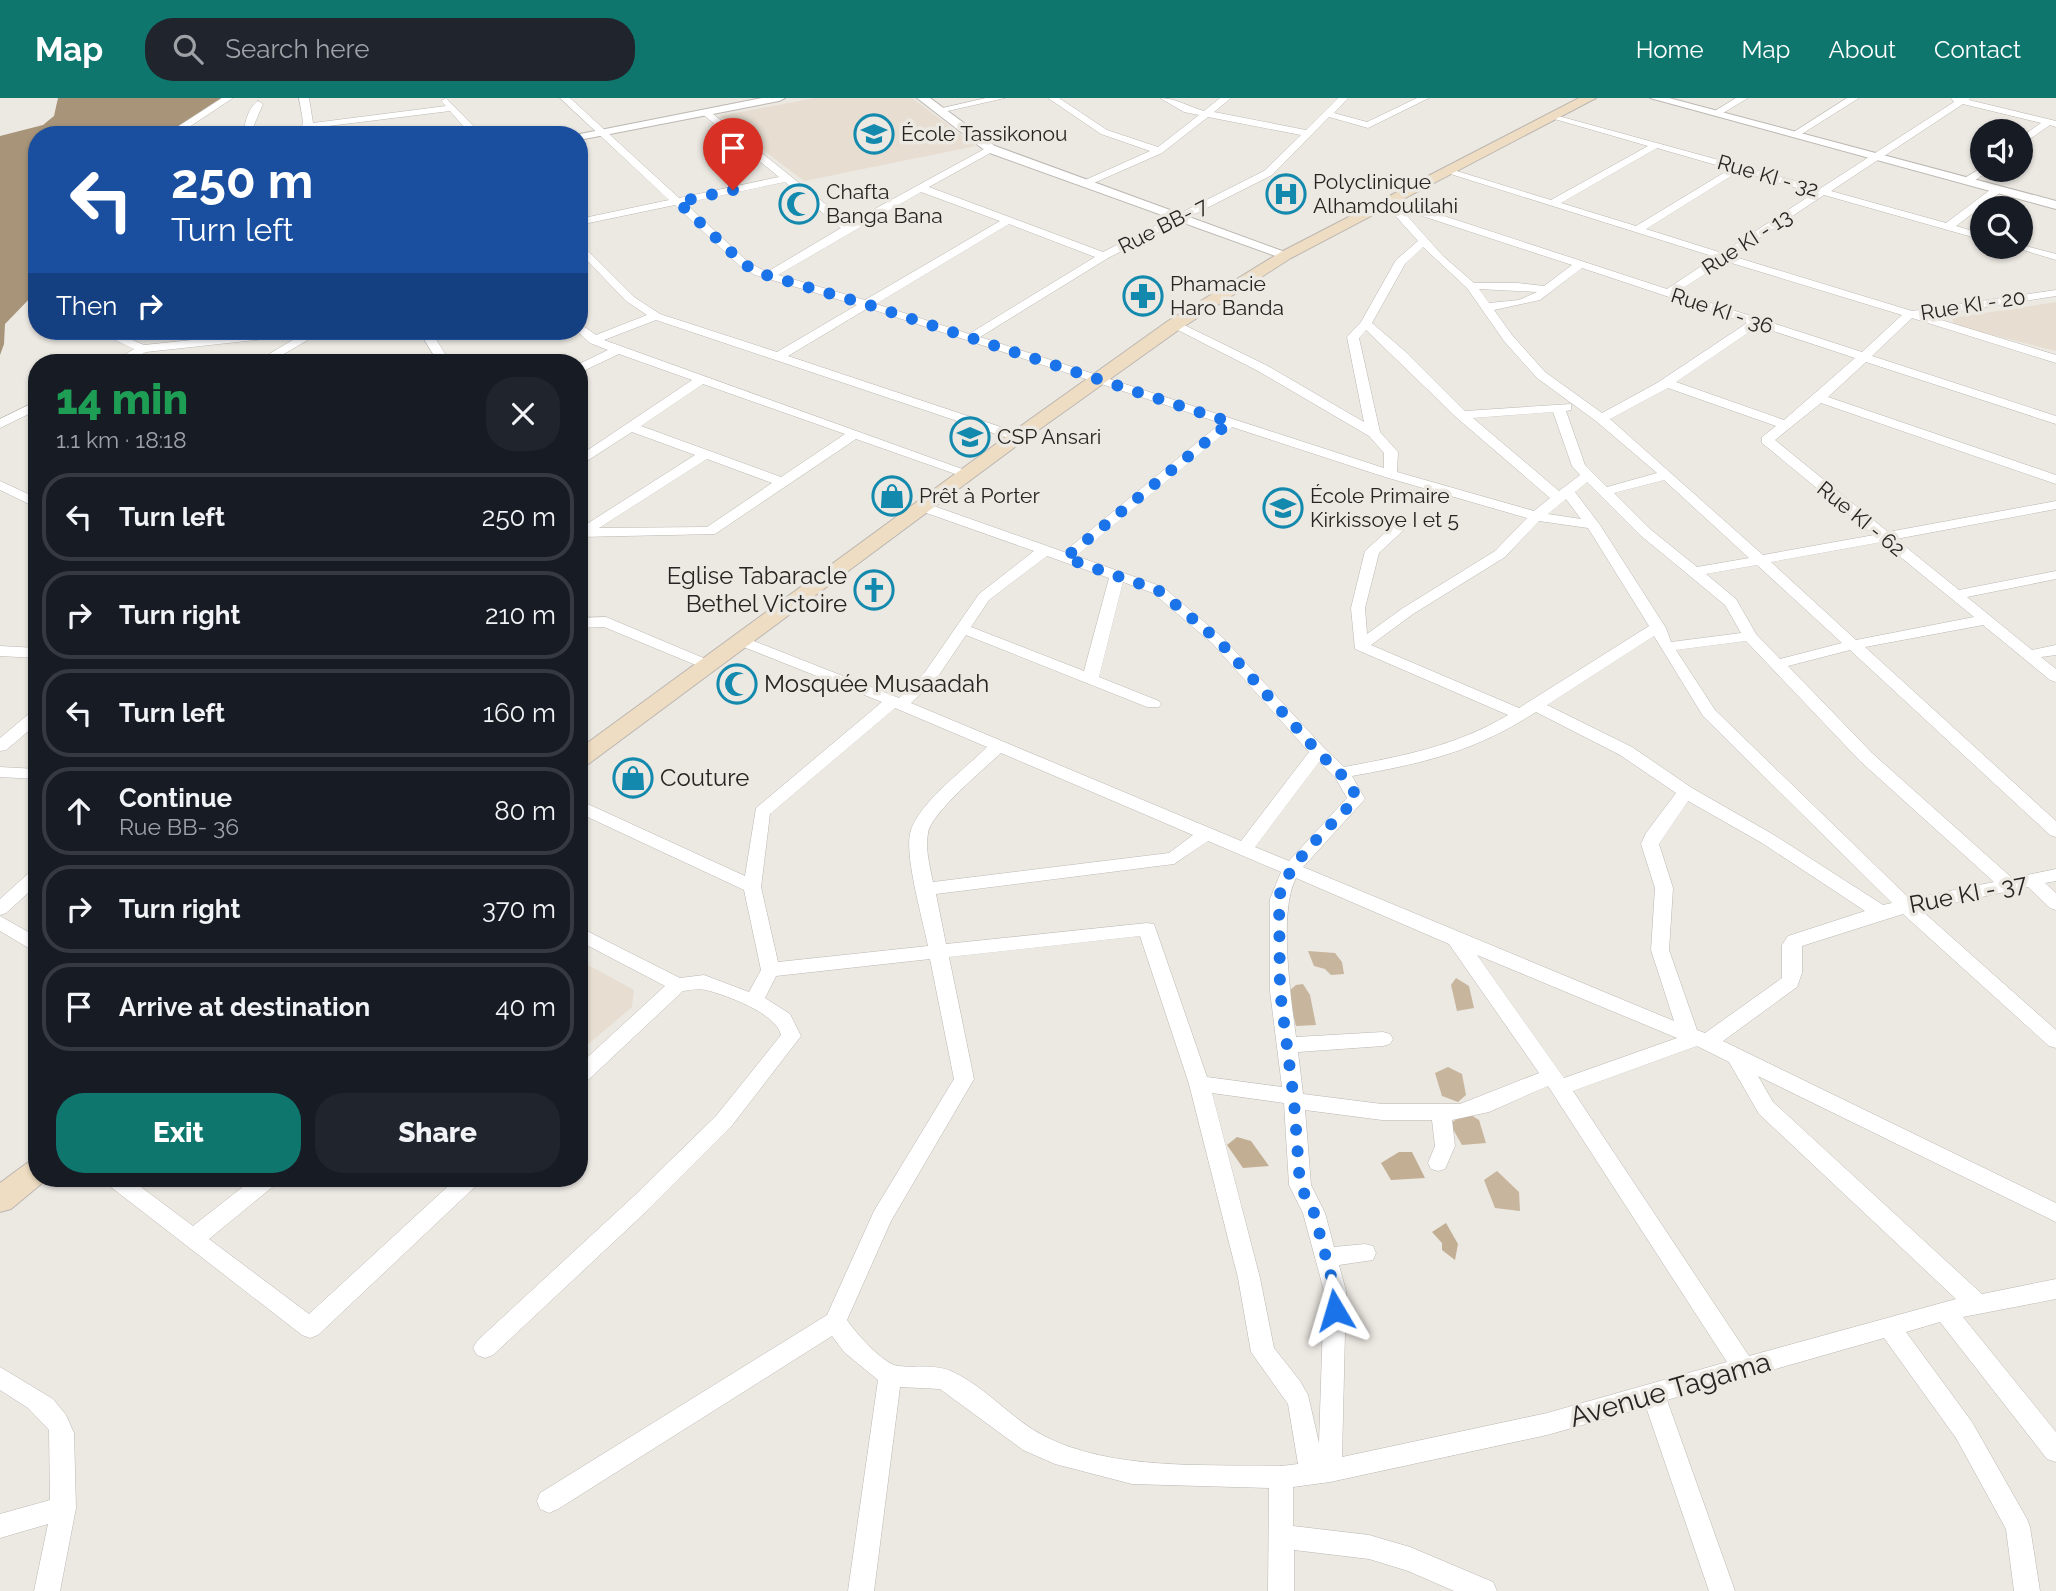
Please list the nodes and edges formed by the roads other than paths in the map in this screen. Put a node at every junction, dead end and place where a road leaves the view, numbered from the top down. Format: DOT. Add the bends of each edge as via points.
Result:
graph roads {
  1 [pos="228,98"];
  2 [pos="304,98"];
  3 [pos="444,98"];
  4 [pos="565,98"];
  5 [pos="779,98"];
  6 [pos="923,98"];
  7 [pos="1000,98"];
  8 [pos="1053,98"];
  9 [pos="1165,98"];
  10 [pos="1226,98"];
  11 [pos="1343,98"];
  12 [pos="1424,98"];
  13 [pos="1589,98"];
  14 [pos="1656,98"];
  15 [pos="1743,98"];
  16 [pos="1854,98"];
  17 [pos="1960,99"];
  18 [pos="258,104"];
  19 [pos="453,108"];
  20 [pos="939,110"];
  21 [pos="705,112"];
  22 [pos="1205,114"];
  23 [pos="1327,114"];
  24 [pos="1715,114"];
  25 [pos="1554,116"];
  26 [pos="2053,123"];
  27 [pos="184,126"];
  28 [pos="249,126"];
  29 [pos="307,126"];
  30 [pos="339,126"];
  31 [pos="469,126"];
  32 [pos="603,132"];
  33 [pos="1306,133"];
  34 [pos="588,135"];
  35 [pos="1794,135"];
  36 [pos="2033,135"];
  37 [pos="1656,145"];
  38 [pos="991,149"];
  39 [pos="1159,151"];
  40 [pos="1877,157"];
  41 [pos="1738,168"];
  42 [pos="1446,171"];
  43 [pos="787,179"];
  44 [pos="1970,179"];
  45 [pos="1967,181"];
  46 [pos="1087,183"];
  47 [pos="921,188"];
  48 [pos="1998,189"];
  49 [pos="1824,192"];
  50 [pos="678,202"];
  51 [pos="1391,202"];
  52 [pos="1552,204"];
  53 [pos="2056,205"];
  54 [pos="1180,216"];
  55 [pos="588,220"];
  56 [pos="1009,220"];
  57 [pos="1948,227"];
  58 [pos="848,228"];
  59 [pos="1637,230"];
  60 [pos="1970,233"];
  61 [pos="1424,241"];
  62 [pos="2033,251"];
  63 [pos="588,255"];
  64 [pos="1286,255"];
  65 [pos="1104,256"];
  66 [pos="1724,257"];
  67 [pos="2056,257"];
  68 [pos="1580,264"];
  69 [pos="768,276"];
  70 [pos="1471,286"];
  71 [pos="1548,290"];
  72 [pos="1668,293"];
  73 [pos="2056,293"];
  74 [pos="866,304"];
  75 [pos="1486,307"];
  76 [pos="1909,315"];
  77 [pos="656,316"];
  78 [pos="1756,322"];
  79 [pos="1366,324"];
  80 [pos="1174,326"];
  81 [pos="588,334"];
  82 [pos="970,338"];
  83 [pos="122,340"];
  84 [pos="225,340"];
  85 [pos="302,340"];
  86 [pos="594,340"];
  87 [pos="143,349"];
  88 [pos="617,350"];
  89 [pos="134,354"];
  90 [pos="276,354"];
  91 [pos="781,355"];
  92 [pos="1865,358"];
  93 [pos="2056,359"];
  94 [pos="588,364"];
  95 [pos="1099,379"];
  96 [pos="701,380"];
  97 [pos="1667,383"];
  98 [pos="1819,398"];
  99 [pos="1558,407"];
  100 [pos="1585,407"];
  101 [pos="28,410"];
  102 [pos="1462,415"];
  103 [pos="1601,418"];
  104 [pos="2056,421"];
  105 [pos="1230,422"];
  106 [pos="0,424"];
  107 [pos="1785,425"];
  108 [pos="631,427"];
  109 [pos="1374,433"];
  110 [pos="853,435"];
  111 [pos="1017,437"];
  112 [pos="706,454"];
  113 [pos="588,456"];
  114 [pos="969,474"];
  115 [pos="1390,474"];
  116 [pos="1588,475"];
  117 [pos="1667,475"];
  118 [pos="2056,480"];
  119 [pos="784,482"];
  120 [pos="0,485"];
  121 [pos="1603,492"];
  122 [pos="28,494"];
  123 [pos="1562,494"];
  124 [pos="23,497"];
  125 [pos="28,500"];
  126 [pos="2056,505"];
  127 [pos="923,507"];
  128 [pos="1536,516"];
  129 [pos="1592,524"];
  130 [pos="1402,525"];
  131 [pos="588,528"];
  132 [pos="588,533"];
  133 [pos="1885,539"];
  134 [pos="1045,550"];
  135 [pos="1065,558"];
  136 [pos="1760,559"];
  137 [pos="1696,572"];
  138 [pos="2056,575"];
  139 [pos="1117,576"];
  140 [pos="1954,594"];
  141 [pos="1984,620"];
  142 [pos="588,623"];
  143 [pos="1658,628"];
  144 [pos="962,629"];
  145 [pos="1750,636"];
  146 [pos="741,641"];
  147 [pos="1853,645"];
  148 [pos="1360,646"];
  149 [pos="1666,647"];
  150 [pos="2056,650"];
  151 [pos="0,651"];
  152 [pos="28,653"];
  153 [pos="2029,655"];
  154 [pos="1777,664"];
  155 [pos="708,665"];
  156 [pos="2056,677"];
  157 [pos="1090,680"];
  158 [pos="897,703"];
  159 [pos="1153,704"];
  160 [pos="1528,710"];
  161 [pos="28,723"];
  162 [pos="999,745"];
  163 [pos="0,746"];
  164 [pos="1318,752"];
  165 [pos="588,753"];
  166 [pos="0,772"];
  167 [pos="1340,773"];
  168 [pos="28,774"];
  169 [pos="1686,792"];
  170 [pos="588,810"];
  171 [pos="2056,831"];
  172 [pos="1207,833"];
  173 [pos="1245,848"];
  174 [pos="1293,868"];
  175 [pos="2056,875"];
  176 [pos="2032,881"];
  177 [pos="28,883"];
  178 [pos="2010,886"];
  179 [pos="752,887"];
  180 [pos="925,889"];
  181 [pos="2056,904"];
  182 [pos="1906,906"];
  183 [pos="0,909"];
  184 [pos="1880,912"];
  185 [pos="0,922"];
  186 [pos="588,938"];
  187 [pos="1456,939"];
  188 [pos="28,940"];
  189 [pos="938,952"];
  190 [pos="770,970"];
  191 [pos="678,985"];
  192 [pos="754,1000"];
  193 [pos="1383,1039"];
  194 [pos="1698,1039"];
  195 [pos="2056,1041"];
  196 [pos="1287,1045"];
  197 [pos="1736,1056"];
  198 [pos="588,1069"];
  199 [pos="1555,1082"];
  200 [pos="1199,1084"];
  201 [pos="1293,1099"];
  202 [pos="1441,1112"];
  203 [pos="1438,1163"];
  204 [pos="28,1177"];
  205 [pos="126,1187"];
  206 [pos="258,1187"];
  207 [pos="461,1187"];
  208 [pos="2,1193"];
  209 [pos="2056,1213"];
  210 [pos="193,1239"];
  211 [pos="1365,1253"];
  212 [pos="1326,1256"];
  213 [pos="2056,1290"];
  214 [pos="1977,1304"];
  215 [pos="1945,1311"];
  216 [pos="835,1322"];
  217 [pos="1889,1327"];
  218 [pos="485,1348"];
  219 [pos="1744,1368"];
  220 [pos="890,1376"];
  221 [pos="6,1388"];
  222 [pos="1653,1394"];
  223 [pos="2056,1451"];
  224 [pos="1321,1473"];
  225 [pos="1281,1477"];
  226 [pos="549,1501"];
  227 [pos="64,1508"];
  228 [pos="0,1526"];
  229 [pos="1280,1536"];
  230 [pos="47,1591"];
  231 [pos="861,1591"];
  232 [pos="1281,1591"];
  233 [pos="1484,1591"];
  234 [pos="1722,1591"];
  235 [pos="2027,1591"];
  1 -- 27 [label="street"];
  2 -- 29 [label="street"];
  3 -- 19 [label="street"];
  4 -- 32 [label="street"];
  5 -- 21 [label="street"];
  6 -- 20 [label="street"];
  7 -- 20 [label="street"];
  8 -- 39 [label="street" via="1104,131"];
  9 -- 22 [label="street"];
  10 -- 22 [label="street"];
  11 -- 23 [label="street, Rue BB- 7"];
  12 -- 23 [label="street" via="1368,125"];
  13 -- 25 [label="main road"];
  14 -- 24 [label="street"];
  15 -- 24 [label="street"];
  16 -- 35 [label="street"];
  17 -- 26 [label="street"];
  17 -- 40 [label="street, Rue KI - 13"];
  18 -- 28 [label="street"];
  19 -- 30 [label="street"];
  19 -- 31 [label="street"];
  20 -- 38 [label="street"];
  21 -- 32 [label="street"];
  21 -- 43 [label="street"];
  22 -- 33 [label="street"];
  22 -- 39 [label="street"];
  23 -- 33 [label="street, Rue BB- 7"];
  24 -- 35 [label="street"];
  25 -- 37 [label="street, Rue KI - 32"];
  25 -- 42 [label="main road"];
  26 -- 36 [label="street"];
  32 -- 34 [label="street"];
  32 -- 50 [label="street"];
  33 -- 54 [label="street, Rue BB- 7" via="1268,173"];
  35 -- 40 [label="street"];
  37 -- 41 [label="street, Rue KI - 32"];
  37 -- 52 [label="street"];
  38 -- 46 [label="street"];
  38 -- 47 [label="street"];
  39 -- 46 [label="street"];
  40 -- 45 [label="street"];
  40 -- 49 [label="street, Rue KI - 13"];
  41 -- 49 [label="street, Rue KI - 32"];
  41 -- 59 [label="street"];
  42 -- 51 [label="main road"];
  42 -- 52 [label="street"];
  43 -- 50 [label="street"];
  43 -- 58 [label="street"];
  44 -- 45 [label="street"];
  45 -- 48 [label="street"];
  46 -- 54 [label="street"];
  47 -- 56 [label="street"];
  47 -- 58 [label="street"];
  48 -- 53 [label="street"];
  48 -- 57 [label="street"];
  49 -- 57 [label="street, Rue KI - 32"];
  49 -- 66 [label="street, Rue KI - 13"];
  50 -- 55 [label="street"];
  50 -- 69 [label="street" via="744,264"];
  51 -- 61 [label="street"];
  51 -- 64 [label="main road"];
  51 -- 68 [label="street, Rue KI - 36"];
  52 -- 59 [label="street"];
  54 -- 64 [label="street"];
  54 -- 65 [label="street, Rue BB- 7"];
  56 -- 65 [label="street"];
  56 -- 74 [label="street"];
  57 -- 60 [label="street, Rue KI - 32"];
  58 -- 69 [label="street"];
  59 -- 66 [label="street"];
  61 -- 70 [label="street"];
  61 -- 79 [label="street" via="1400,262"];
  62 -- 67 [label="street"];
  63 -- 77 [label="street" via="630,299"];
  64 -- 80 [label="main road"];
  65 -- 82 [label="street, Rue BB- 7"];
  66 -- 72 [label="street, Rue KI - 13"];
  66 -- 76 [label="street"];
  68 -- 71 [label="street"];
  68 -- 72 [label="street, Rue KI - 36"];
  69 -- 74 [label="street"];
  70 -- 71 [label="street"];
  70 -- 75 [label="street"];
  71 -- 75 [label="street" via="1520,303"];
  72 -- 78 [label="street, Rue KI - 36"];
  73 -- 76 [label="street, Rue KI - 20"];
  74 -- 82 [label="street"];
  74 -- 91 [label="street"];
  75 -- 100 [label="street" via="1541,375"];
  76 -- 92 [label="street, Rue KI - 20"];
  76 -- 93 [label="street"];
  77 -- 86 [label="street"];
  77 -- 91 [label="street"];
  78 -- 92 [label="street, Rue KI - 36"];
  78 -- 97 [label="street"];
  79 -- 102 [label="street"];
  79 -- 109 [label="street" via="1353,337"];
  80 -- 95 [label="main road"];
  80 -- 109 [label="street" via="1262,368"];
  81 -- 86 [label="street"];
  82 -- 95 [label="street"];
  83 -- 87 [label="street"];
  84 -- 87 [label="street"];
  85 -- 90 [label="street"];
  86 -- 88 [label="street"];
  87 -- 89 [label="street"];
  88 -- 94 [label="street"];
  88 -- 96 [label="street"];
  91 -- 111 [label="street"];
  92 -- 98 [label="street, Rue KI - 62"];
  92 -- 104 [label="street, Rue KI - 36"];
  95 -- 105 [label="street"];
  95 -- 111 [label="main road"];
  96 -- 108 [label="street"];
  96 -- 110 [label="street"];
  97 -- 103 [label="street"];
  97 -- 107 [label="street"];
  98 -- 107 [label="street, Rue KI - 62"];
  98 -- 118 [label="street"];
  99 -- 100 [label="street"];
  99 -- 102 [label="street"];
  99 -- 116 [label="street" via="1577,463"];
  100 -- 103 [label="street"];
  101 -- 106 [label="street"];
  102 -- 123 [label="street"];
  103 -- 117 [label="street"];
  105 -- 115 [label="street"];
  105 -- 135 [label="street"];
  107 -- 133 [label="street, Rue KI - 62" via="1768,438 1769,443"];
  108 -- 112 [label="street"];
  108 -- 113 [label="street"];
  109 -- 115 [label="street" via="1391,453"];
  110 -- 114 [label="street"];
  110 -- 119 [label="street"];
  111 -- 114 [label="main road"];
  112 -- 119 [label="street"];
  112 -- 131 [label="street"];
  114 -- 127 [label="main road"];
  115 -- 128 [label="street"];
  116 -- 121 [label="street"];
  116 -- 123 [label="street"];
  117 -- 121 [label="street"];
  117 -- 136 [label="street"];
  119 -- 132 [label="street" via="710,531"];
  120 -- 124 [label="street"];
  121 -- 137 [label="street"];
  122 -- 124 [label="street"];
  123 -- 128 [label="street"];
  123 -- 129 [label="street"];
  124 -- 125 [label="street"];
  126 -- 133 [label="street"];
  127 -- 134 [label="street"];
  127 -- 146 [label="main road"];
  128 -- 129 [label="street"];
  128 -- 148 [label="street" via="1500,554"];
  129 -- 143 [label="street"];
  130 -- 148 [label="street" via="1371,551 1357,608"];
  133 -- 136 [label="street"];
  133 -- 140 [label="street, Rue KI - 62"];
  134 -- 135 [label="street"];
  134 -- 144 [label="street" via="984,597"];
  135 -- 139 [label="street"];
  136 -- 137 [label="street"];
  136 -- 147 [label="street"];
  137 -- 145 [label="street" via="1731,602"];
  138 -- 140 [label="street"];
  139 -- 157 [label="street"];
  139 -- 164 [label="street" via="1158,590 1218,640"];
  140 -- 141 [label="street, Rue KI - 62"];
  141 -- 147 [label="street"];
  141 -- 153 [label="street, Rue KI - 62"];
  142 -- 155 [label="street" via="606,622"];
  143 -- 149 [label="street"];
  143 -- 160 [label="street" via="1594,664"];
  144 -- 157 [label="street"];
  144 -- 158 [label="street" via="931,675"];
  145 -- 149 [label="street"];
  145 -- 154 [label="street"];
  146 -- 155 [label="main road"];
  146 -- 158 [label="street"];
  147 -- 154 [label="street"];
  147 -- 171 [label="street"];
  148 -- 160 [label="street"];
  149 -- 182 [label="street" via="1709,713"];
  150 -- 153 [label="street"];
  151 -- 152 [label="street"];
  153 -- 156 [label="street, Rue KI - 62"];
  154 -- 178 [label="street" via="1866,757"];
  155 -- 165 [label="main road"];
  157 -- 159 [label="street"];
  158 -- 162 [label="street"];
  158 -- 179 [label="street" via="762,812"];
  160 -- 167 [label="street" via="1448,751"];
  160 -- 169 [label="street" via="1626,751"];
  161 -- 163 [label="street"];
  162 -- 172 [label="street"];
  162 -- 180 [label="street" via="929,813 919,830"];
  164 -- 167 [label="street"];
  164 -- 173 [label="street"];
  166 -- 168 [label="street"];
  167 -- 174 [label="street" via="1356,799"];
  169 -- 184 [label="street"];
  169 -- 194 [label="street" via="1650,844 1664,888 1660,950"];
  170 -- 179 [label="street"];
  172 -- 173 [label="street"];
  172 -- 180 [label="street" via="1174,858"];
  173 -- 174 [label="street"];
  174 -- 187 [label="street"];
  174 -- 196 [label="street" via="1280,886 1279,899 1280,991"];
  175 -- 176 [label="street, Rue KI - 37"];
  176 -- 178 [label="street, Rue KI - 37"];
  176 -- 181 [label="street"];
  177 -- 183 [label="street"];
  178 -- 182 [label="street, Rue KI - 37"];
  179 -- 190 [label="street"];
  180 -- 189 [label="street"];
  182 -- 184 [label="street, Rue KI - 37"];
  182 -- 195 [label="street"];
  184 -- 194 [label="street, Rue KI - 37" via="1795,941 1789,951 1790,982"];
  185 -- 188 [label="street"];
  186 -- 191 [label="street"];
  187 -- 194 [label="street"];
  187 -- 199 [label="street"];
  189 -- 190 [label="street"];
  189 -- 200 [label="street" via="1147,929"];
  189 -- 216 [label="street" via="964,1079 883,1217"];
  190 -- 192 [label="street"];
  191 -- 192 [label="street" via="704,982"];
  191 -- 198 [label="street"];
  192 -- 218 [label="street" via="772,1008 791,1036 723,1122"];
  193 -- 196 [label="street"];
  194 -- 197 [label="street"];
  194 -- 199 [label="street"];
  196 -- 201 [label="street"];
  197 -- 209 [label="street"];
  197 -- 214 [label="street" via="1766,1108"];
  199 -- 202 [label="street" via="1460,1112"];
  199 -- 219 [label="street"];
  200 -- 201 [label="street"];
  200 -- 224 [label="street" via="1264,1352 1300,1403"];
  201 -- 202 [label="street" via="1382,1112"];
  201 -- 212 [label="street" via="1300,1185 1314,1213"];
  202 -- 203 [label="street" via="1445,1146"];
  204 -- 208 [label="main road"];
  205 -- 210 [label="street"];
  206 -- 210 [label="street"];
  207 -- 210 [label="street" via="310,1328"];
  211 -- 212 [label="street"];
  212 -- 224 [label="street" via="1335,1291"];
  213 -- 214 [label="street, Avenue Tagama"];
  214 -- 215 [label="street, Avenue Tagama"];
  215 -- 217 [label="street, Avenue Tagama"];
  215 -- 223 [label="street"];
  216 -- 220 [label="street" via="852,1345"];
  216 -- 226 [label="street"];
  217 -- 219 [label="street, Avenue Tagama"];
  217 -- 235 [label="street" via="1965,1430 2018,1527"];
  219 -- 222 [label="street, Avenue Tagama"];
  220 -- 225 [label="street, Avenue Tagama" via="946,1380 1032,1442 1055,1453 1132,1473"];
  220 -- 231 [label="street"];
  221 -- 227 [label="street" via="48,1410 58,1422"];
  222 -- 224 [label="street, Avenue Tagama" via="1547,1424"];
  222 -- 234 [label="street"];
  224 -- 225 [label="street, Avenue Tagama"];
  225 -- 229 [label="street"];
  227 -- 228 [label="street"];
  227 -- 230 [label="street"];
  229 -- 232 [label="street"];
  229 -- 233 [label="street" via="1369,1547"];
}
